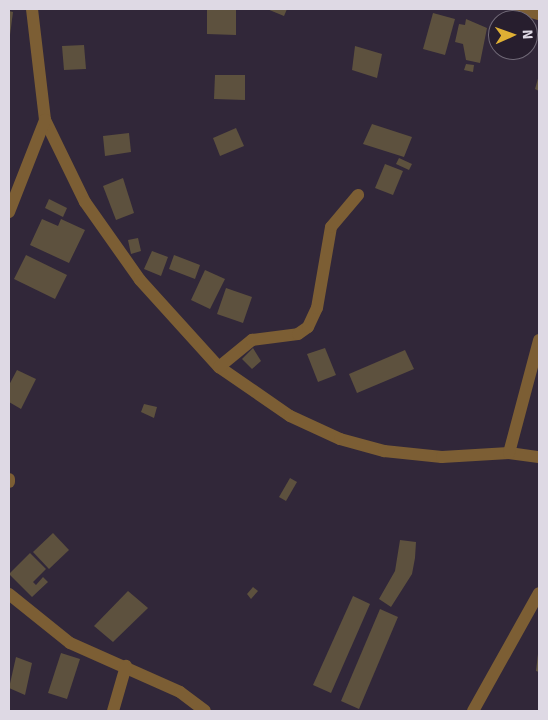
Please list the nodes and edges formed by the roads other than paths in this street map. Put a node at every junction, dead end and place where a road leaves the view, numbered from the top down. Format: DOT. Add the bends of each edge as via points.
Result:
graph roads {
  1 [pos="32,9"];
  2 [pos="520,9"];
  3 [pos="539,14"];
  4 [pos="45,120"];
  5 [pos="358,195"];
  6 [pos="9,212"];
  7 [pos="539,340"];
  8 [pos="219,367"];
  9 [pos="509,453"];
  10 [pos="539,456"];
  11 [pos="9,594"];
  12 [pos="539,594"];
  13 [pos="126,666"];
  14 [pos="114,711"];
  15 [pos="205,711"];
  16 [pos="473,711"];
  1 -- 4 [label="street"];
  2 -- 3 [label="street"];
  4 -- 6 [label="street"];
  4 -- 8 [label="street" via="85,202 140,280"];
  5 -- 8 [label="street" via="331,226 317,308 308,327 298,334 252,340"];
  7 -- 9 [label="street"];
  8 -- 9 [label="street" via="290,416 340,439 384,451 442,457"];
  9 -- 10 [label="street"];
  11 -- 13 [label="street" via="70,643"];
  12 -- 16 [label="street"];
  13 -- 14 [label="street"];
  13 -- 15 [label="street" via="180,692"];
}
